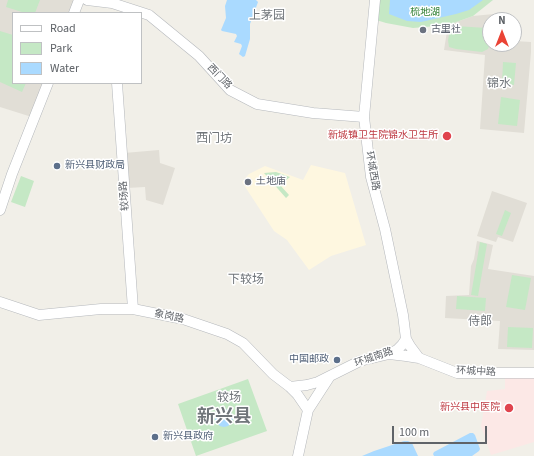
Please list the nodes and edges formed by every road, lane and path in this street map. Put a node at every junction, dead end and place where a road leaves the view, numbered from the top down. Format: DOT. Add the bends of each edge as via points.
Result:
graph roads {
  1 [pos="79,0"];
  2 [pos="87,0"];
  3 [pos="375,0"];
  4 [pos="113,5"];
  5 [pos="74,12"];
  6 [pos="138,12"];
  7 [pos="142,13"];
  8 [pos="48,84"];
  9 [pos="117,84"];
  10 [pos="364,117"];
  11 [pos="0,210"];
  12 [pos="0,302"];
  13 [pos="133,309"];
  14 [pos="406,339"];
  15 [pos="389,354"];
  16 [pos="419,358"];
  17 [pos="534,373"];
  18 [pos="330,376"];
  19 [pos="290,387"];
  20 [pos="308,410"];
  21 [pos="298,456"];
  1 -- 5 [label="street"];
  2 -- 4 [label="street, 西门路"];
  3 -- 10 [label="street, 环城西路"];
  4 -- 6 [label="street, 西门路"];
  7 -- 10 [label="street, 西门路" via="149,15 199,56 230,90 257,104 312,113"];
  8 -- 11 [label="street"];
  9 -- 13 [label="street, 较场路"];
  10 -- 14 [label="street, 环城西路" via="371,177 385,229"];
  12 -- 13 [label="street, 象岗路" via="39,315 101,309"];
  13 -- 19 [label="street, 象岗路" via="183,319 227,334 243,343 273,374"];
  14 -- 15 [label="street, 环城南路" via="397,350"];
  14 -- 16 [label="street"];
  15 -- 16 [label="street, 环城中路"];
  15 -- 18 [label="street, 环城南路" via="360,361"];
  16 -- 17 [label="street, 环城中路" via="457,373"];
  18 -- 19 [label="street, 环城南路" via="318,382"];
  18 -- 20 [label="street"];
  19 -- 20 [label="street, 象岗路"];
  20 -- 21 [label="street"];
}
